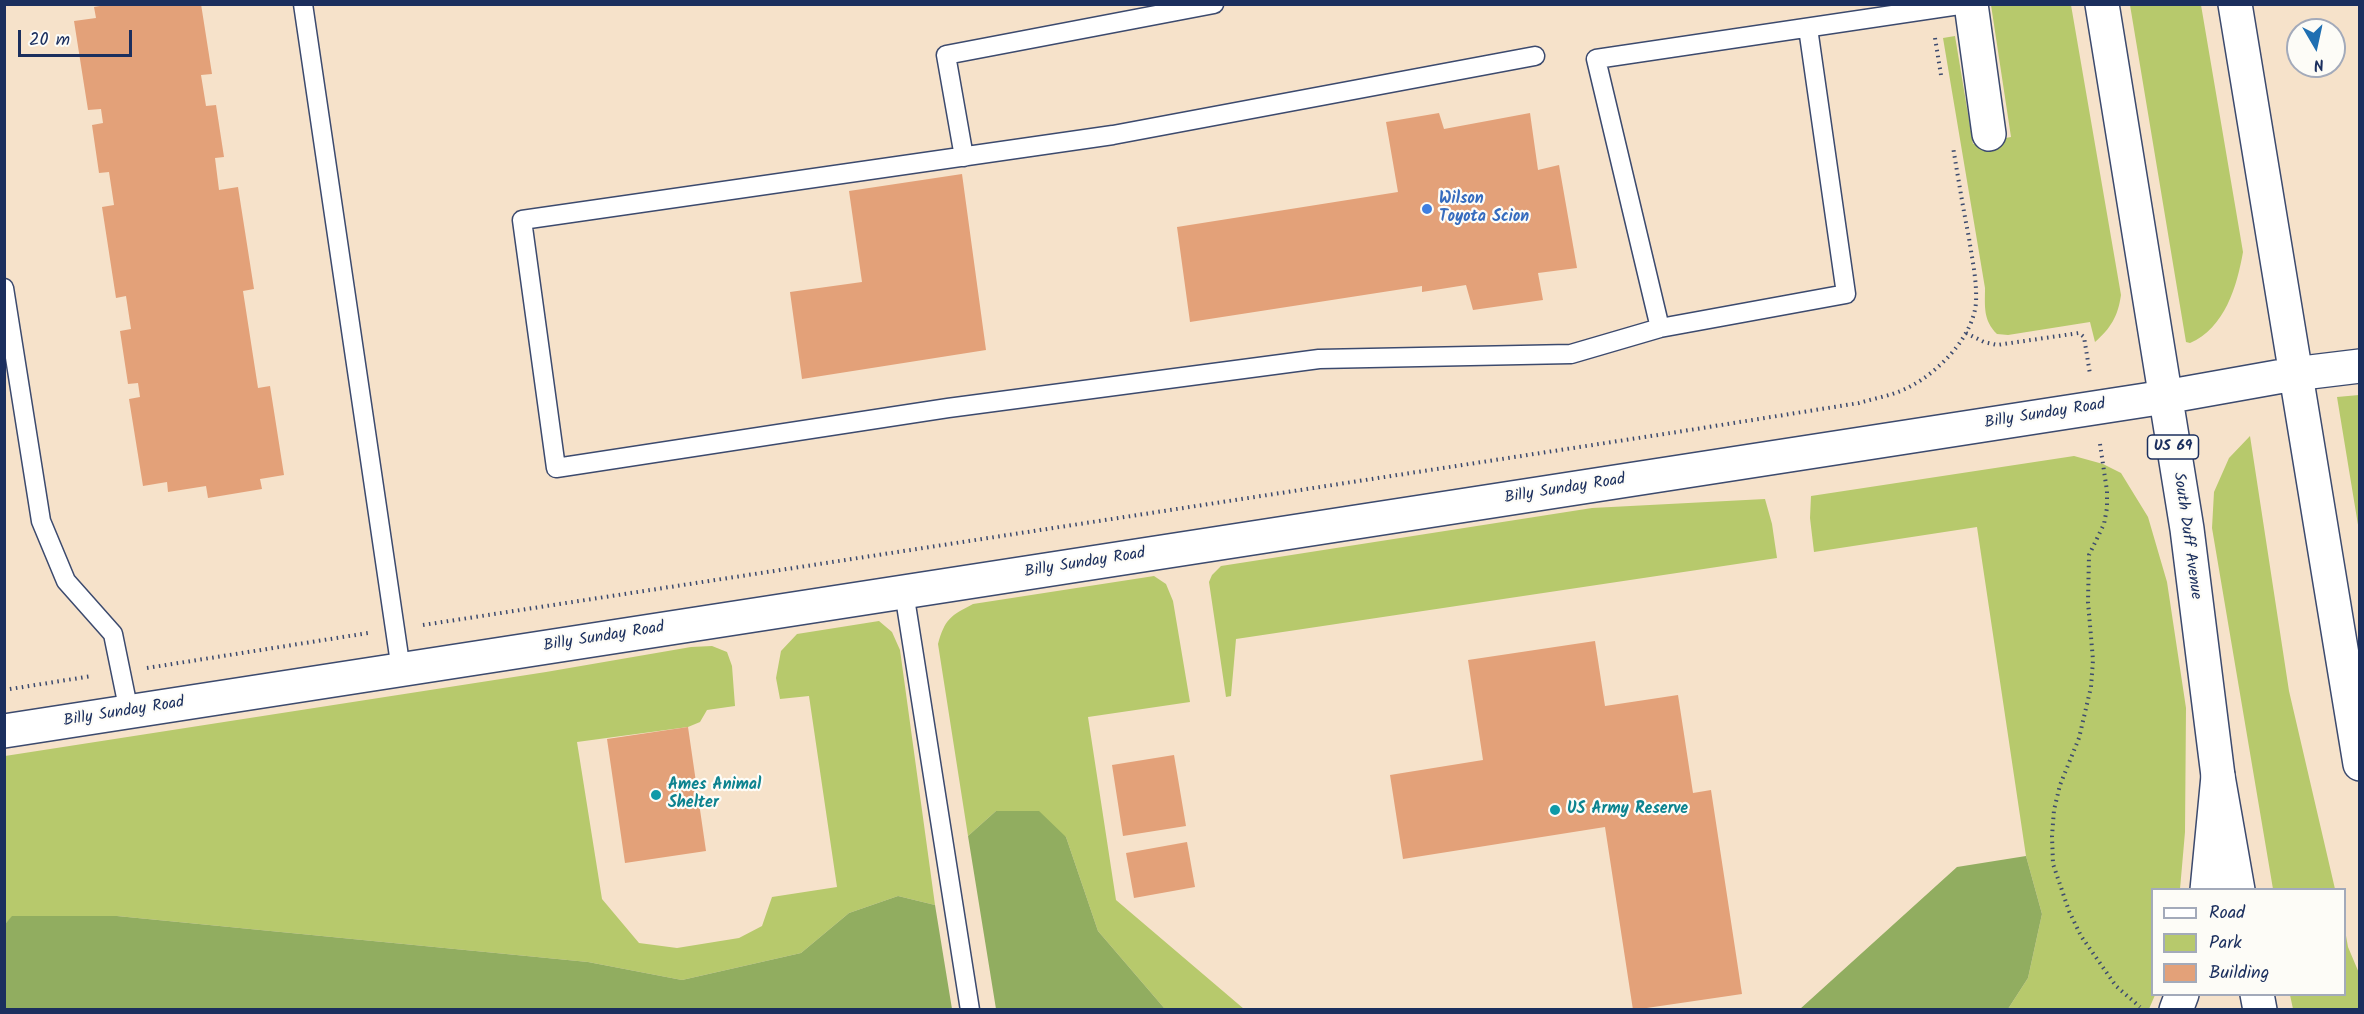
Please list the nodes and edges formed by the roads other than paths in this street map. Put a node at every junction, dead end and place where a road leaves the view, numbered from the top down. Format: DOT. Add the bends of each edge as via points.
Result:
graph roads {
  1 [pos="303,4"];
  2 [pos="1214,4"];
  3 [pos="1966,4"];
  4 [pos="1971,4"];
  5 [pos="2102,4"];
  6 [pos="2235,4"];
  7 [pos="1808,28"];
  8 [pos="1535,56"];
  9 [pos="1989,134"];
  10 [pos="964,157"];
  11 [pos="4,288"];
  12 [pos="1660,328"];
  13 [pos="2360,366"];
  14 [pos="2294,374"];
  15 [pos="2165,397"];
  16 [pos="904,592"];
  17 [pos="401,670"];
  18 [pos="129,712"];
  19 [pos="4,731"];
  20 [pos="2360,764"];
  21 [pos="2218,776"];
  22 [pos="2207,888"];
  23 [pos="2238,888"];
  24 [pos="970,1010"];
  1 -- 17 [label="lane"];
  2 -- 10 [label="lane" via="946,55"];
  3 -- 7 [label="lane"];
  4 -- 9 [label="main road"];
  5 -- 15 [label="main road, South Duff Avenue / US 69"];
  6 -- 14 [label="main road"];
  7 -- 12 [label="lane" via="1846,294"];
  7 -- 12 [label="lane" via="1596,59"];
  8 -- 10 [label="lane" via="1113,135"];
  10 -- 12 [label="lane" via="522,220 555,468 948,408 1319,359 1571,354"];
  11 -- 18 [label="lane" via="41,521 66,581 113,634"];
  13 -- 14 [label="main road, Billy Sunday Road"];
  14 -- 15 [label="main road, Billy Sunday Road"];
  14 -- 20 [label="main road"];
  15 -- 16 [label="main road, Billy Sunday Road"];
  15 -- 21 [label="main road, South Duff Avenue / US 69" via="2187,529"];
  16 -- 17 [label="main road, Billy Sunday Road"];
  16 -- 24 [label="lane"];
  17 -- 18 [label="main road, Billy Sunday Road"];
  18 -- 19 [label="main road, Billy Sunday Road"];
  21 -- 22 [label="main road"];
  21 -- 23 [label="main road, South Duff Avenue / US 69"];
}
